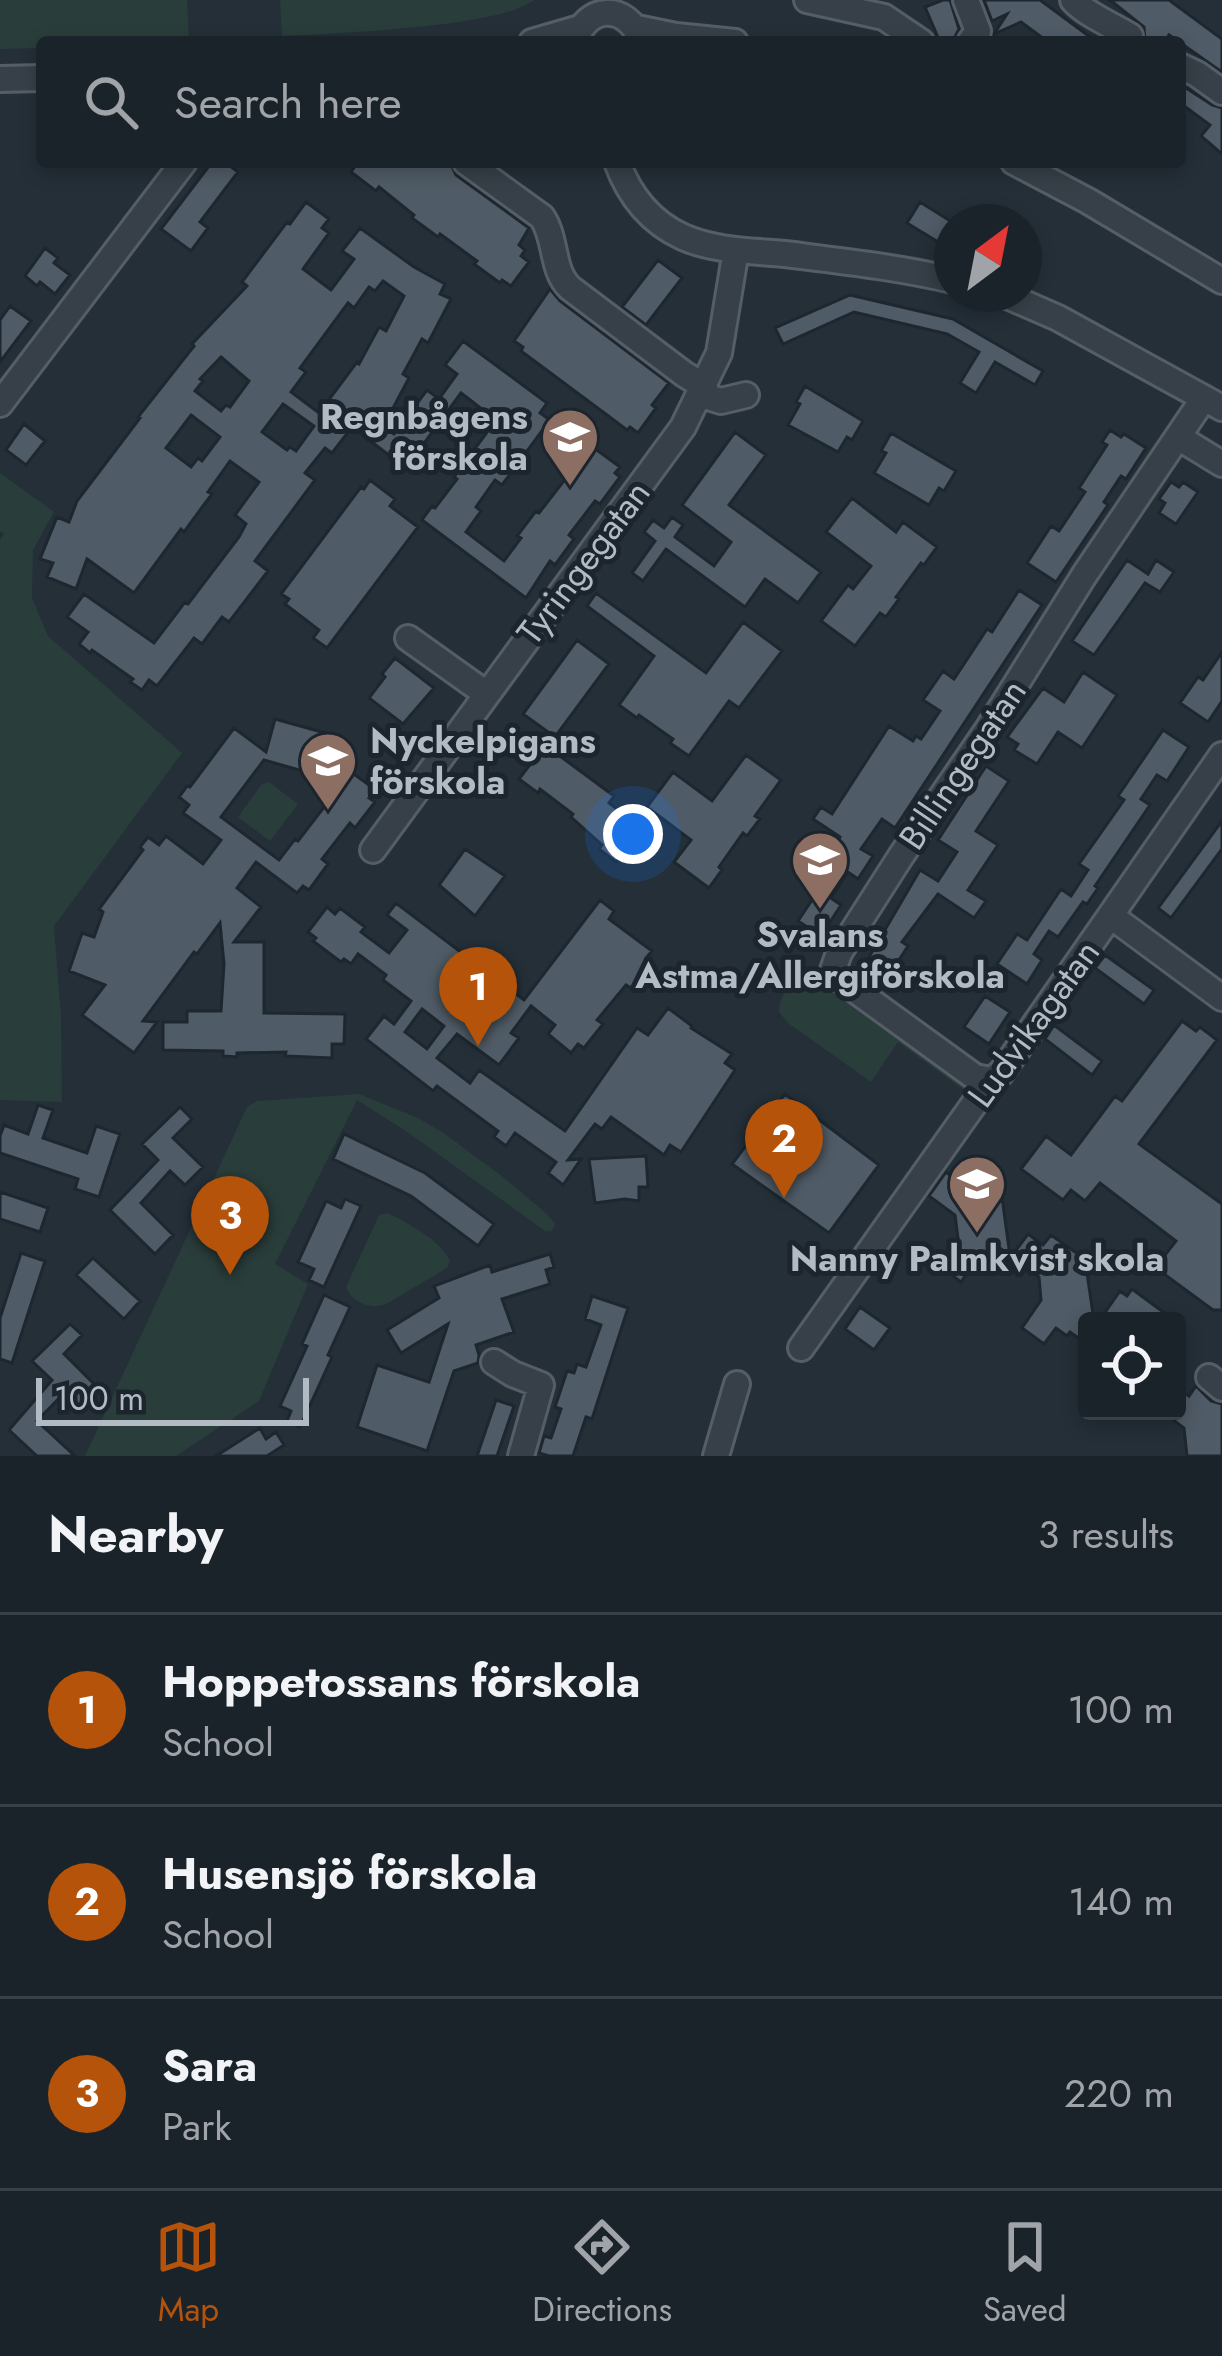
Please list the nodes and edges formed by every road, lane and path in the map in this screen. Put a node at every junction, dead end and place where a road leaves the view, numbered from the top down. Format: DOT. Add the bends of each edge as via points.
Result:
graph roads {
  1 [pos="807,0"];
  2 [pos="966,0"];
  3 [pos="1072,0"];
  4 [pos="584,22"];
  5 [pos="631,22"];
  6 [pos="548,36"];
  7 [pos="676,36"];
  8 [pos="912,36"];
  9 [pos="975,36"];
  10 [pos="1130,36"];
  11 [pos="1186,69"];
  12 [pos="36,78"];
  13 [pos="0,80"];
  14 [pos="1222,92"];
  15 [pos="179,168"];
  16 [pos="474,168"];
  17 [pos="620,168"];
  18 [pos="1026,168"];
  19 [pos="736,250"];
  20 [pos="934,276"];
  21 [pos="1222,281"];
  22 [pos="1042,311"];
  23 [pos="703,390"];
  24 [pos="746,395"];
  25 [pos="1213,403"];
  26 [pos="0,404"];
  27 [pos="1178,437"];
  28 [pos="1222,464"];
  29 [pos="408,638"];
  30 [pos="485,693"];
  31 [pos="1222,755"];
  32 [pos="373,850"];
  33 [pos="1111,916"];
  34 [pos="1222,998"];
  35 [pos="991,1080"];
  36 [pos="801,1348"];
  37 [pos="494,1362"];
  38 [pos="737,1384"];
  39 [pos="521,1456"];
  40 [pos="716,1456"];
  1 -- 8 [label="street" via="884,16"];
  2 -- 9 [label="street"];
  3 -- 10 [label="street"];
  4 -- 5 [label="street" via="605,13"];
  4 -- 6 [label="street"];
  5 -- 7 [label="street"];
  11 -- 14 [label="street"];
  12 -- 13 [label="street"];
  15 -- 26 [label="street"];
  16 -- 23 [label="street" via="542,218 570,288"];
  17 -- 19 [label="street" via="659,223 694,242"];
  18 -- 21 [label="street"];
  19 -- 20 [label="street"];
  19 -- 23 [label="street, Tyringegatan" via="719,353"];
  22 -- 25 [label="street"];
  23 -- 24 [label="street" via="721,401"];
  23 -- 30 [label="street, Tyringegatan"];
  25 -- 27 [label="street, Billingegatan"];
  27 -- 28 [label="street"];
  27 -- 35 [label="street, Billingegatan" via="833,970 975,1077"];
  29 -- 30 [label="street"];
  30 -- 32 [label="street, Tyringegatan"];
  31 -- 33 [label="street, Ludvikagatan"];
  33 -- 34 [label="street"];
  33 -- 35 [label="street, Ludvikagatan"];
  35 -- 36 [label="street, Ludvikagatan"];
  37 -- 39 [label="street" via="541,1385"];
  38 -- 40 [label="street"];
}
